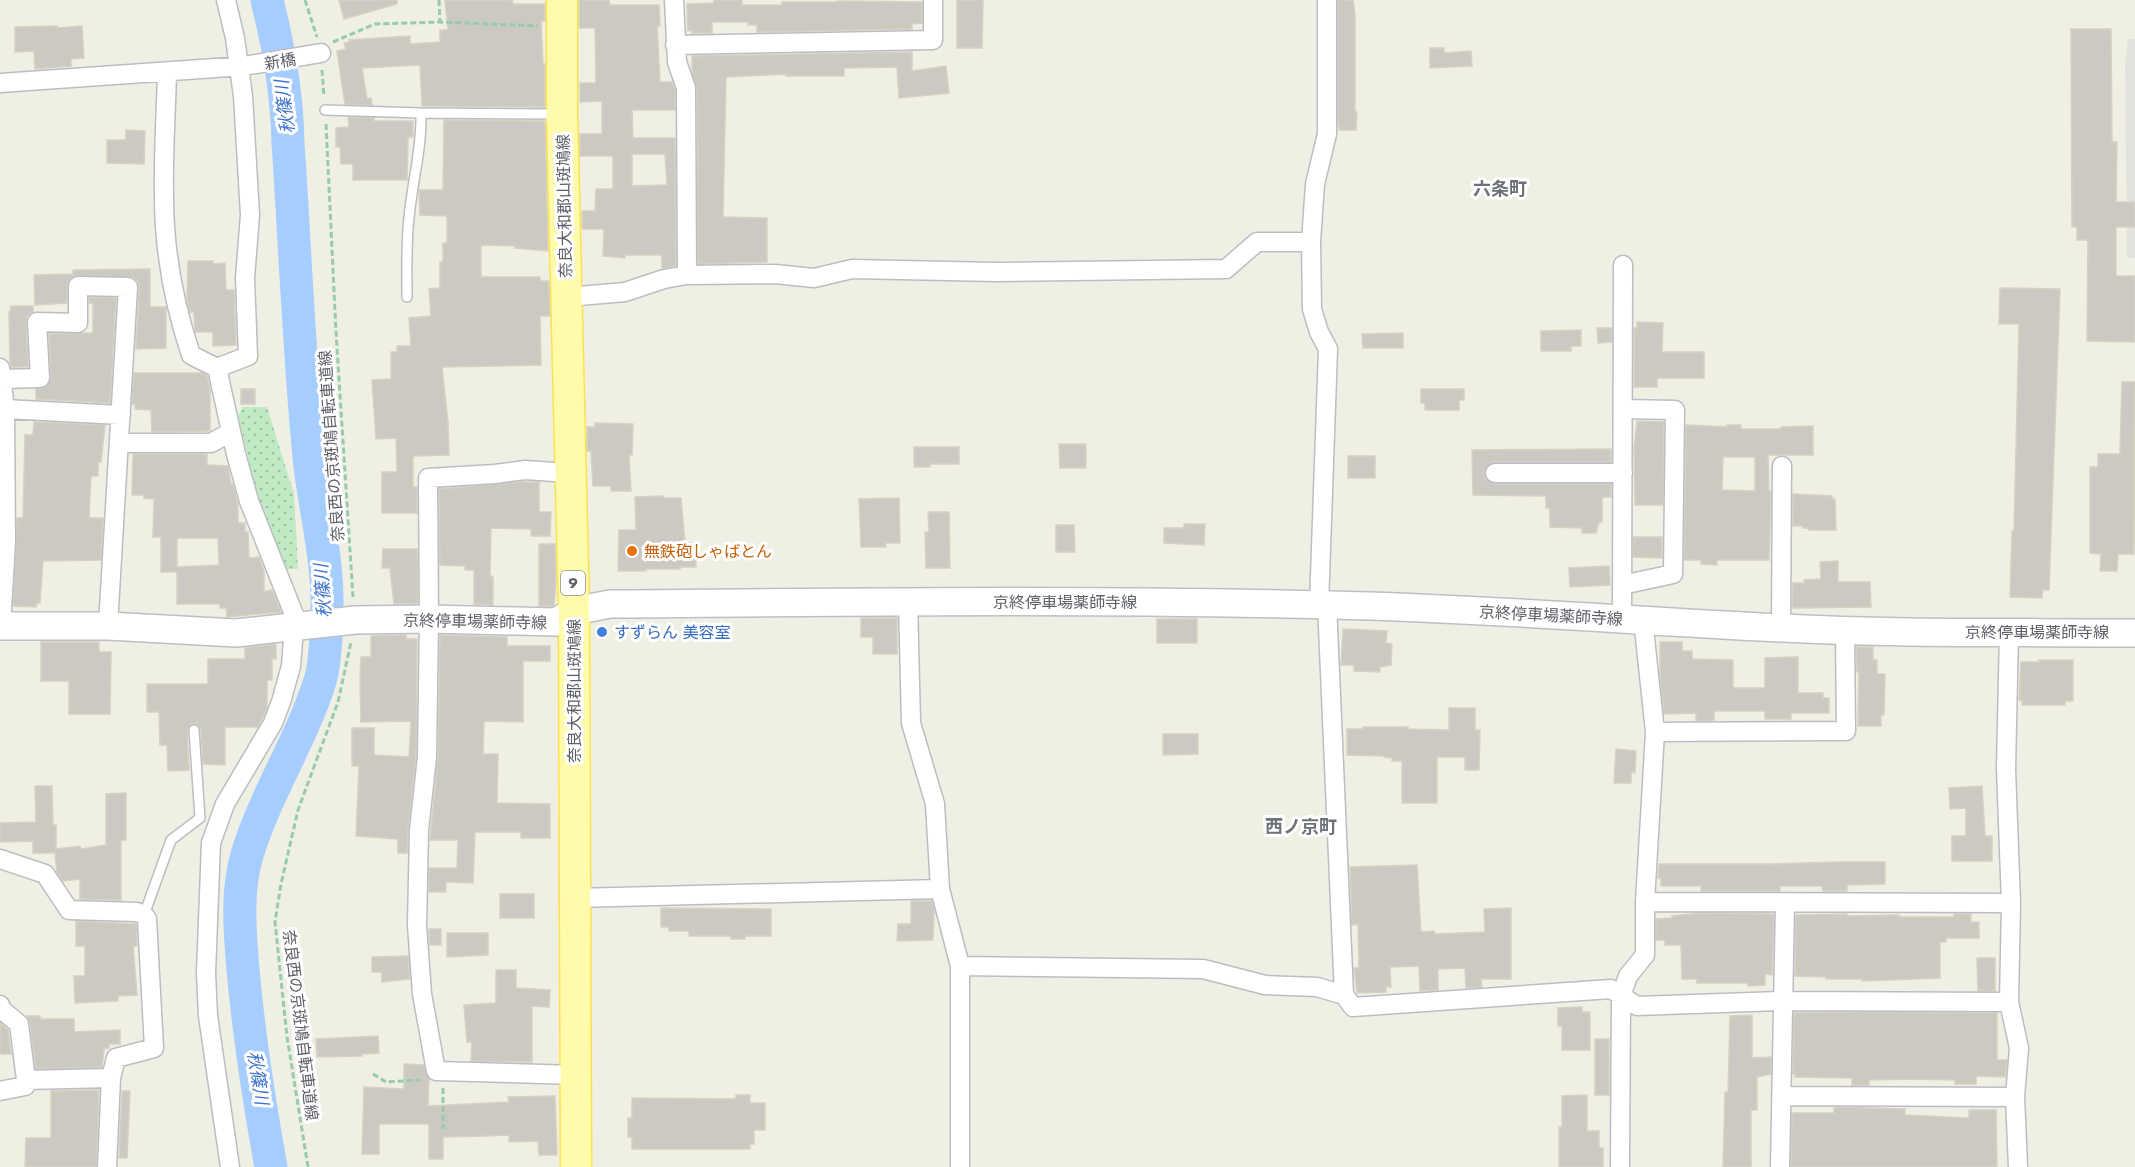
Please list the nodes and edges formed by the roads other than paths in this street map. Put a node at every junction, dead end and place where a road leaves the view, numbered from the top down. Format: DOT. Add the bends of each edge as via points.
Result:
graph roads {
  1 [pos="226,0"];
  2 [pos="674,0"];
  3 [pos="933,0"];
  4 [pos="1327,0"];
  5 [pos="562,13"];
  6 [pos="675,45"];
  7 [pos="319,52"];
  8 [pos="242,67"];
  9 [pos="167,73"];
  10 [pos="0,83"];
  11 [pos="325,110"];
  12 [pos="422,113"];
  13 [pos="562,114"];
  14 [pos="1311,242"];
  15 [pos="1623,265"];
  16 [pos="687,275"];
  17 [pos="407,297"];
  18 [pos="567,297"];
  19 [pos="217,368"];
  20 [pos="1,373"];
  21 [pos="5,409"];
  22 [pos="1623,409"];
  23 [pos="121,415"];
  24 [pos="231,432"];
  25 [pos="119,443"];
  26 [pos="1782,466"];
  27 [pos="569,473"];
  28 [pos="1495,473"];
  29 [pos="1623,473"];
  30 [pos="1623,585"];
  31 [pos="908,601"];
  32 [pos="1323,604"];
  33 [pos="574,611"];
  34 [pos="1633,618"];
  35 [pos="429,619"];
  36 [pos="1,626"];
  37 [pos="108,626"];
  38 [pos="299,627"];
  39 [pos="1781,628"];
  40 [pos="1845,631"];
  41 [pos="2008,632"];
  42 [pos="2135,633"];
  43 [pos="194,730"];
  44 [pos="1655,732"];
  45 [pos="225,804"];
  46 [pos="200,818"];
  47 [pos="0,859"];
  48 [pos="940,889"];
  49 [pos="575,898"];
  50 [pos="1645,902"];
  51 [pos="2011,903"];
  52 [pos="1785,904"];
  53 [pos="144,915"];
  54 [pos="960,966"];
  55 [pos="1344,995"];
  56 [pos="1622,996"];
  57 [pos="1783,1001"];
  58 [pos="2009,1002"];
  59 [pos="0,1005"];
  60 [pos="577,1075"];
  61 [pos="111,1078"];
  62 [pos="26,1080"];
  63 [pos="0,1091"];
  64 [pos="1781,1096"];
  65 [pos="2015,1096"];
  66 [pos="107,1167"];
  67 [pos="230,1167"];
  68 [pos="576,1167"];
  69 [pos="960,1167"];
  70 [pos="1620,1167"];
  71 [pos="1780,1167"];
  72 [pos="2018,1167"];
  1 -- 8 [label="street"];
  2 -- 6 [label="street"];
  3 -- 6 [label="street" via="933,40"];
  4 -- 14 [label="street" via="1328,134 1315,184"];
  5 -- 13 [label="main road, 奈良大和郡山斑鳩線 / 9"];
  6 -- 16 [label="street" via="686,88"];
  7 -- 8 [label="street, 新橋"];
  8 -- 9 [label="street, 新橋"];
  8 -- 19 [label="street" via="250,215 245,278 248,357"];
  9 -- 10 [label="street, 新橋"];
  9 -- 19 [label="street" via="164,198 168,258 191,355"];
  11 -- 12 [label="lane"];
  12 -- 13 [label="lane"];
  12 -- 17 [label="lane" via="422,137 408,222"];
  13 -- 18 [label="main road, 奈良大和郡山斑鳩線 / 9"];
  14 -- 16 [label="street" via="1257,242 1226,269 996,272 852,269 814,278 775,274"];
  14 -- 32 [label="street" via="1312,309 1328,349"];
  15 -- 22 [label="street"];
  16 -- 18 [label="street" via="624,292"];
  18 -- 27 [label="main road, 奈良大和郡山斑鳩線 / 9"];
  19 -- 24 [label="street"];
  20 -- 21 [label="street"];
  20 -- 23 [label="street" via="40,378 37,322 78,322 78,286 128,287"];
  21 -- 23 [label="street"];
  21 -- 36 [label="street" via="6,543"];
  22 -- 29 [label="street"];
  22 -- 30 [label="street" via="1675,410 1673,574"];
  23 -- 25 [label="street"];
  24 -- 25 [label="street" via="211,443"];
  24 -- 38 [label="street" via="249,501"];
  25 -- 37 [label="street"];
  26 -- 39 [label="street"];
  27 -- 33 [label="main road, 奈良大和郡山斑鳩線 / 9"];
  27 -- 35 [label="street" via="525,470 428,478"];
  28 -- 29 [label="street"];
  29 -- 30 [label="street"];
  30 -- 34 [label="street"];
  31 -- 32 [label="main road, 京終停車場薬師寺線"];
  31 -- 33 [label="main road, 京終停車場薬師寺線" via="610,604"];
  31 -- 48 [label="street" via="911,723 935,804"];
  32 -- 34 [label="main road, 京終停車場薬師寺線"];
  32 -- 55 [label="street"];
  33 -- 35 [label="main road, 京終停車場薬師寺線" via="556,622"];
  33 -- 49 [label="main road, 奈良大和郡山斑鳩線 / 9"];
  34 -- 39 [label="main road, 京終停車場薬師寺線"];
  34 -- 44 [label="street"];
  35 -- 38 [label="main road, 京終停車場薬師寺線" via="355,620"];
  35 -- 60 [label="street" via="427,757 419,830 417,925 422,994 436,1071 443,1075"];
  36 -- 37 [label="main road, 京終停車場薬師寺線"];
  37 -- 38 [label="main road, 京終停車場薬師寺線" via="236,633"];
  38 -- 45 [label="street" via="294,628 289,679 273,723"];
  39 -- 40 [label="main road, 京終停車場薬師寺線"];
  40 -- 41 [label="main road, 京終停車場薬師寺線"];
  40 -- 44 [label="street" via="1846,731"];
  41 -- 42 [label="main road, 京終停車場薬師寺線"];
  41 -- 51 [label="street" via="2006,769"];
  43 -- 46 [label="lane"];
  44 -- 50 [label="street"];
  45 -- 46 [label="lane"];
  45 -- 67 [label="street" via="211,843 206,973 208,1016"];
  46 -- 53 [label="lane" via="171,840"];
  47 -- 53 [label="street" via="45,874 69,910"];
  48 -- 49 [label="street"];
  48 -- 54 [label="street"];
  49 -- 60 [label="main road, 奈良大和郡山斑鳩線 / 9"];
  50 -- 52 [label="street"];
  50 -- 56 [label="street" via="1645,955 1628,976"];
  51 -- 52 [label="street"];
  51 -- 58 [label="street"];
  52 -- 57 [label="street"];
  53 -- 61 [label="street" via="149,937 154,1048 116,1058"];
  54 -- 55 [label="street" via="1203,969 1264,985 1317,987"];
  54 -- 69 [label="street"];
  55 -- 56 [label="street" via="1353,1007 1611,989"];
  56 -- 57 [label="street" via="1637,1005"];
  56 -- 70 [label="street"];
  57 -- 58 [label="street"];
  57 -- 64 [label="street"];
  58 -- 65 [label="street" via="2019,1048"];
  59 -- 62 [label="street" via="19,1024"];
  60 -- 68 [label="main road, 奈良大和郡山斑鳩線 / 9"];
  61 -- 62 [label="street"];
  61 -- 66 [label="street"];
  62 -- 63 [label="street" via="25,1086"];
  64 -- 65 [label="street"];
  64 -- 71 [label="street"];
  65 -- 72 [label="street"];
}
